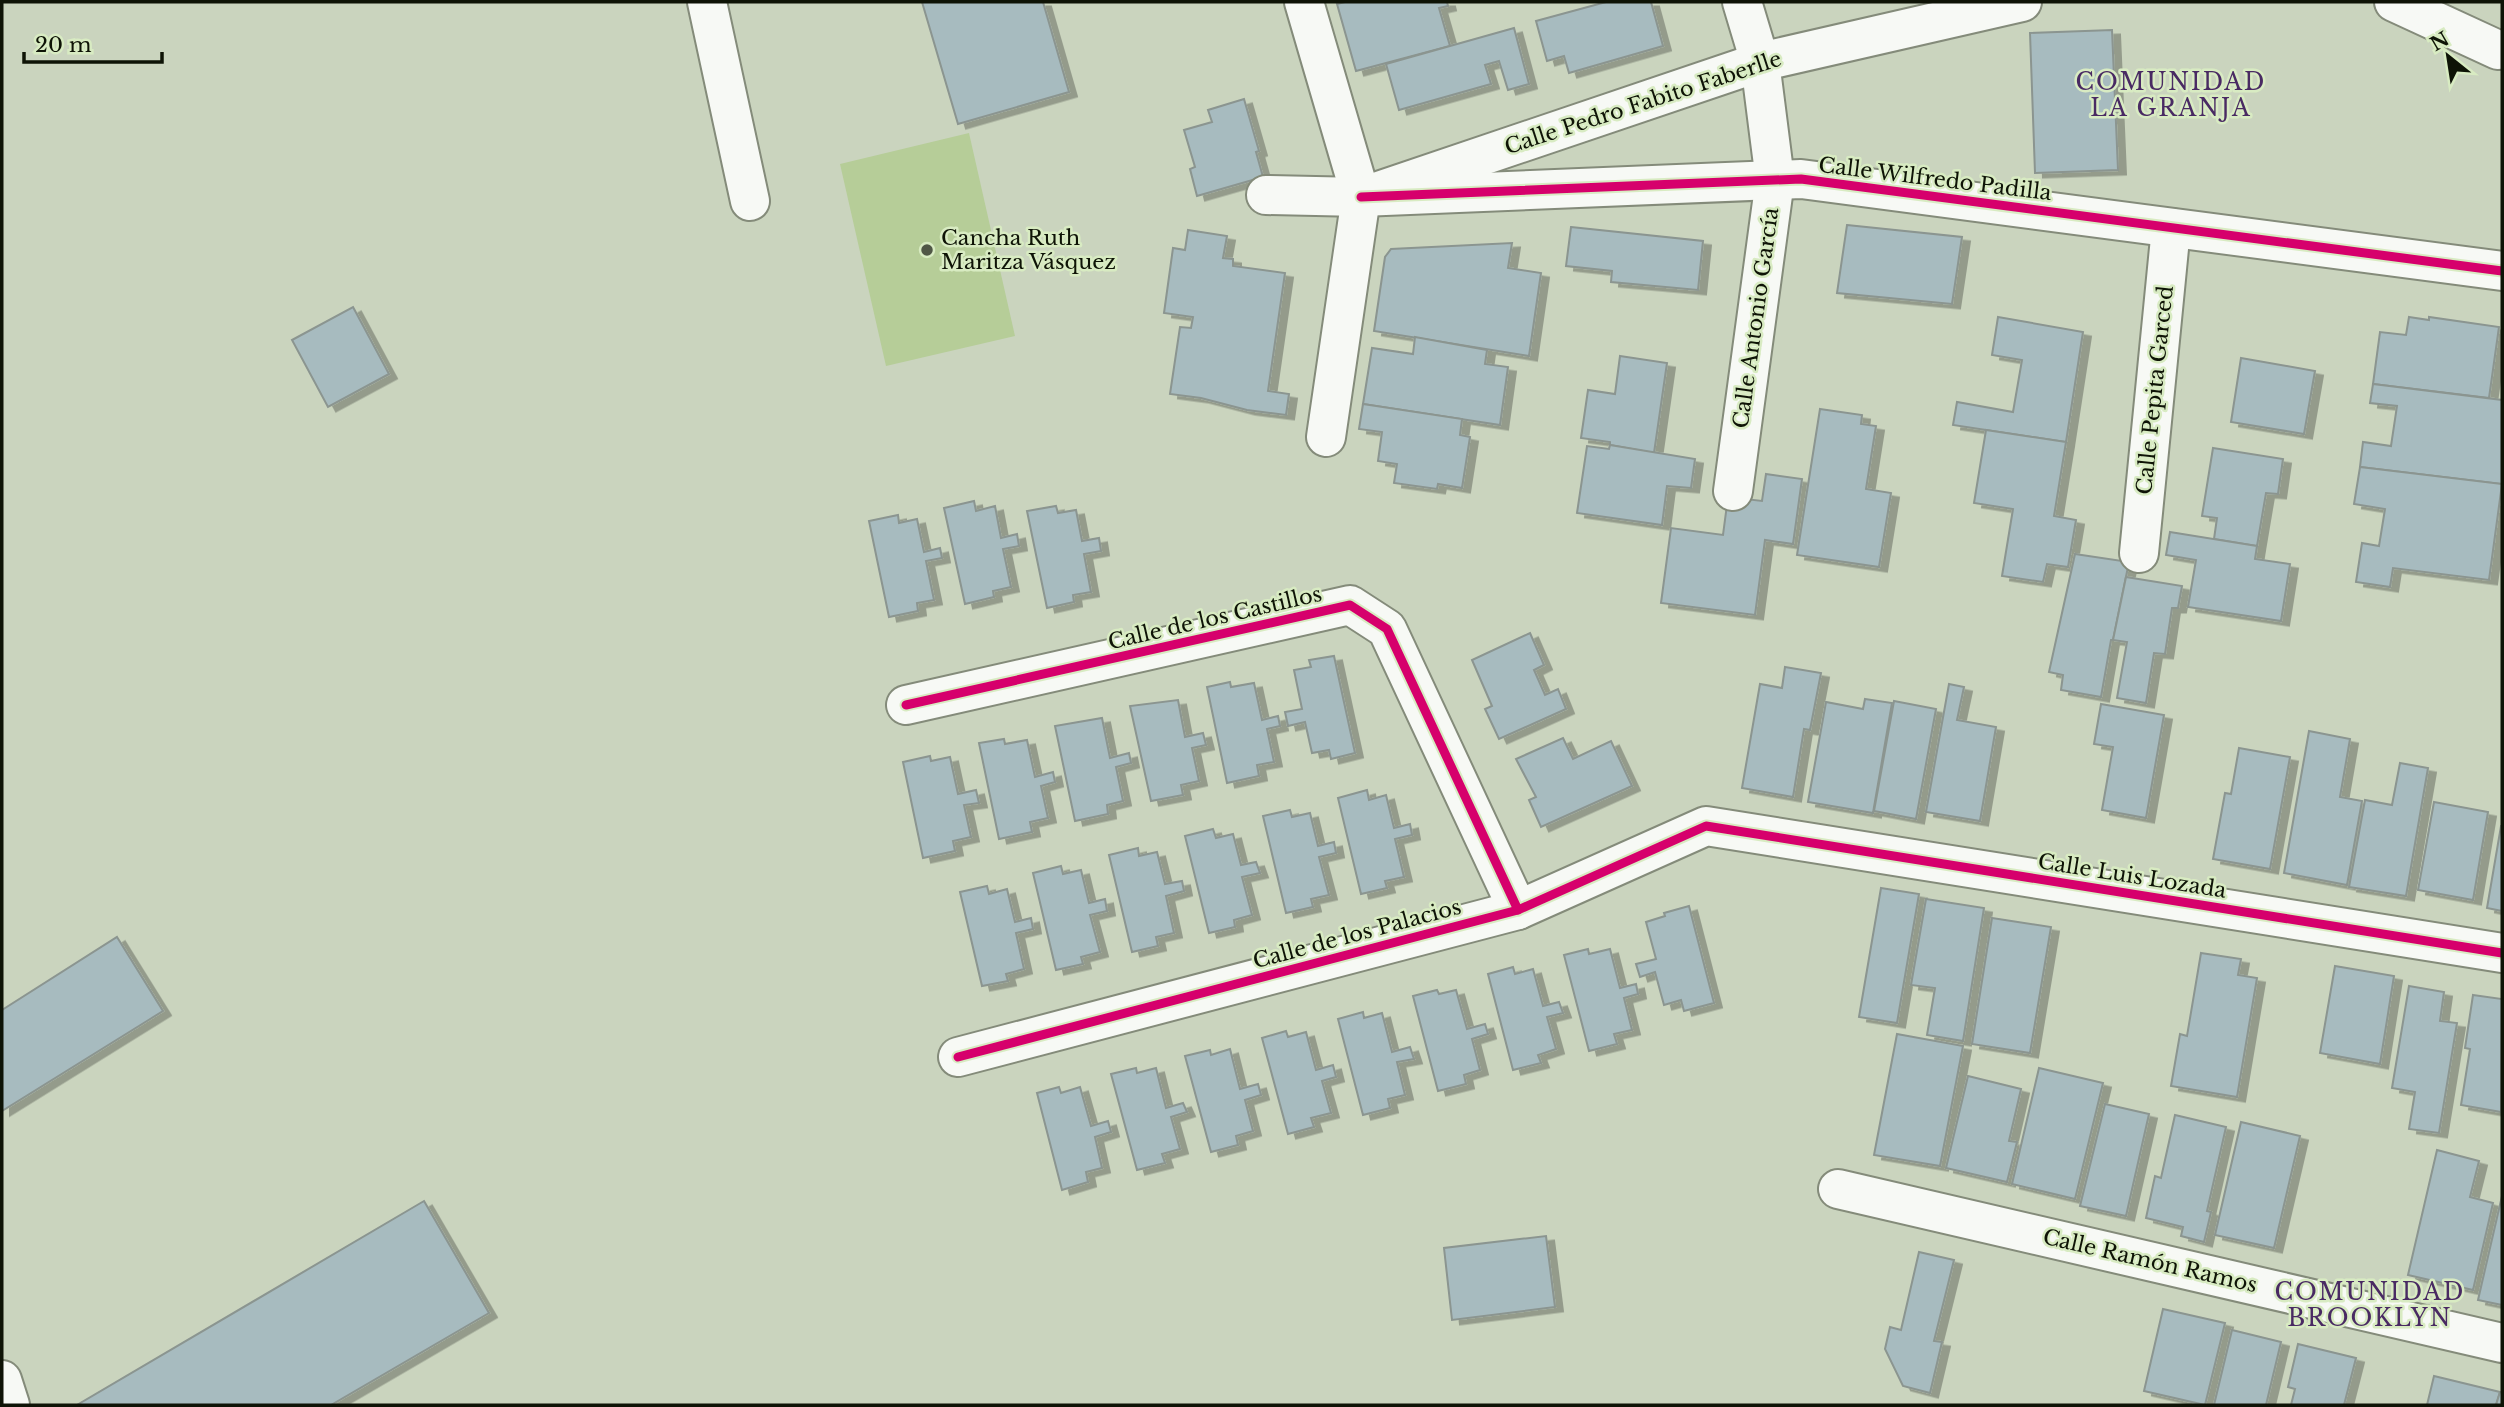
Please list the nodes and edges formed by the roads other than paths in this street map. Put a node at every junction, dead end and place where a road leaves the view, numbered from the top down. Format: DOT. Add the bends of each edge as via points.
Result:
graph roads {
  1 [pos="707,2"];
  2 [pos="1304,2"];
  3 [pos="1742,2"];
  4 [pos="2022,2"];
  5 [pos="2394,2"];
  6 [pos="2501,50"];
  7 [pos="1760,62"];
  8 [pos="1775,180"];
  9 [pos="1266,195"];
  10 [pos="1361,197"];
  11 [pos="750,201"];
  12 [pos="2171,228"];
  13 [pos="2502,271"];
  14 [pos="1326,437"];
  15 [pos="1733,491"];
  16 [pos="2139,553"];
  17 [pos="906,705"];
  18 [pos="1756,833"];
  19 [pos="1518,910"];
  20 [pos="2502,953"];
  21 [pos="958,1057"];
  22 [pos="1838,1189"];
  23 [pos="2502,1343"];
  1 -- 11 [label="street"];
  2 -- 10 [label="street"];
  3 -- 7 [label="street, Calle Antonio García"];
  4 -- 7 [label="street, Calle Pedro Fabito Faberlle"];
  5 -- 6 [label="street"];
  7 -- 8 [label="street, Calle Antonio García"];
  7 -- 10 [label="street, Calle Pedro Fabito Faberlle"];
  8 -- 10 [label="street, Calle Wilfredo Padilla"];
  8 -- 12 [label="street, Calle Wilfredo Padilla" via="1801,179"];
  8 -- 15 [label="street, Calle Antonio García"];
  9 -- 10 [label="street, Calle Pedro Fabito Faberlle"];
  10 -- 14 [label="street"];
  12 -- 13 [label="street, Calle Wilfredo Padilla"];
  12 -- 16 [label="street, Calle Pepita Garced"];
  17 -- 19 [label="street, Calle de los Castillos" via="1350,605 1387,629"];
  18 -- 19 [label="street, Calle de los Palacios" via="1706,826"];
  18 -- 20 [label="street, Calle Luis Lozada"];
  19 -- 21 [label="street, Calle de los Palacios"];
  22 -- 23 [label="street, Calle Ramón Ramos"];
}
